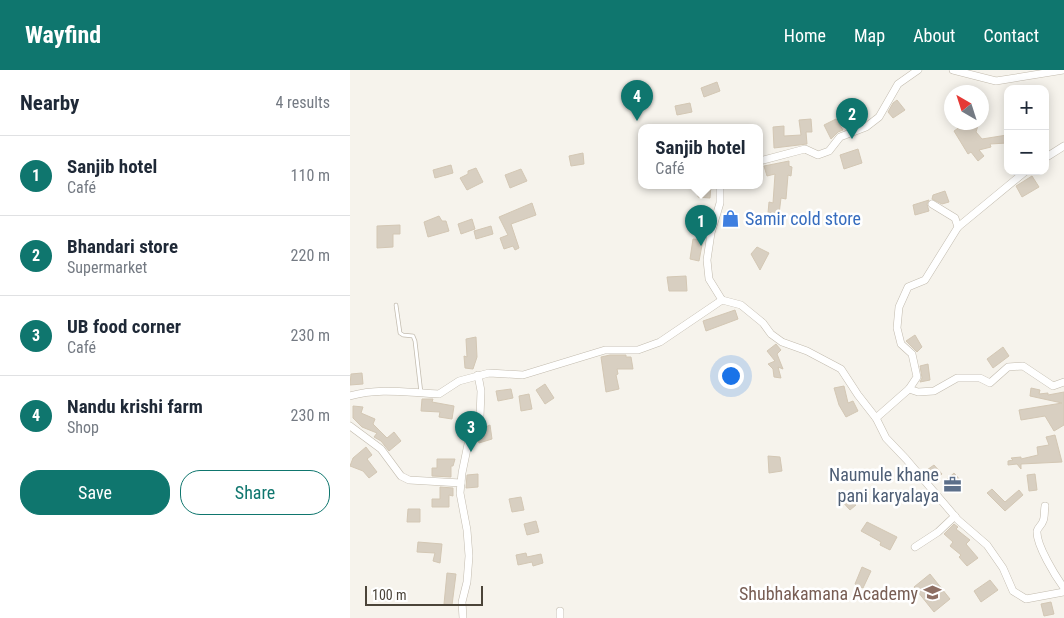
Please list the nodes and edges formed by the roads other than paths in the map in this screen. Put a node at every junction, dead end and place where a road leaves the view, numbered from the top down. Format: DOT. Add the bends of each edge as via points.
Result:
graph roads {
  1 [pos="918,70"];
  2 [pos="953,70"];
  3 [pos="1064,70"];
  4 [pos="1064,146"];
  5 [pos="1049,155"];
  6 [pos="763,160"];
  7 [pos="1021,175"];
  8 [pos="720,189"];
  9 [pos="932,204"];
  10 [pos="958,227"];
  11 [pos="722,300"];
  12 [pos="396,305"];
  13 [pos="478,375"];
  14 [pos="1064,382"];
  15 [pos="909,389"];
  16 [pos="421,394"];
  17 [pos="350,396"];
  18 [pos="876,418"];
  19 [pos="350,426"];
  20 [pos="461,483"];
  21 [pos="1045,506"];
  22 [pos="955,516"];
  23 [pos="915,547"];
  24 [pos="1064,588"];
  25 [pos="1064,592"];
  26 [pos="463,618"];
  1 -- 6 [label="street" via="898,84 879,117 866,127 840,137 829,151 818,155 806,149"];
  2 -- 3 [label="street" via="996,81"];
  4 -- 5 [label="street"];
  7 -- 10 [label="street"];
  8 -- 11 [label="street" via="720,203 707,260 709,279"];
  9 -- 10 [label="street" via="955,218"];
  10 -- 15 [label="street" via="924,280 908,286 899,307 897,328 901,344 912,354 917,377"];
  11 -- 13 [label="street" via="660,342 638,350 605,350 523,375"];
  11 -- 18 [label="street" via="741,305 782,342 841,369"];
  12 -- 16 [label="lane" via="400,333 413,336 415,341"];
  13 -- 16 [label="street" via="459,380 439,394"];
  13 -- 20 [label="street" via="480,417 468,444"];
  14 -- 15 [label="street" via="1052,386 1023,366 1008,367 990,383 980,378 957,378 934,391"];
  15 -- 18 [label="street"];
  16 -- 17 [label="street" via="366,391"];
  18 -- 22 [label="street" via="886,438"];
  19 -- 20 [label="street" via="381,449 401,476 409,480"];
  20 -- 26 [label="street" via="469,556 462,602"];
  21 -- 24 [label="street" via="1044,521 1037,534 1054,576"];
  22 -- 23 [label="street"];
  22 -- 25 [label="street" via="987,545 1019,596 1026,599"];
}
